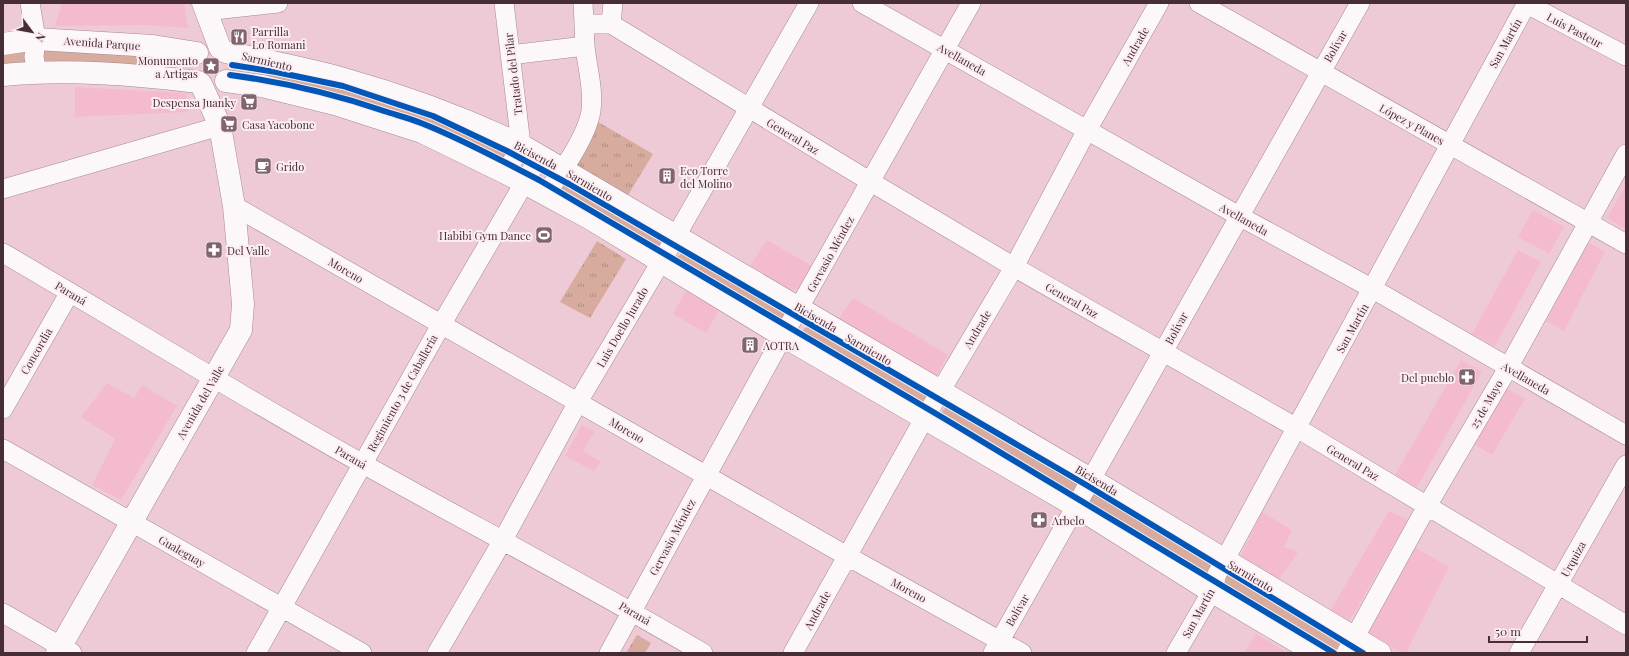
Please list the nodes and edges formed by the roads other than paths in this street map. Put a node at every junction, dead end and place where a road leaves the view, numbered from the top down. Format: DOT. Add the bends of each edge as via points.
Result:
graph roads {
  1 [pos="30,3"];
  2 [pos="278,3"];
  3 [pos="504,3"];
  4 [pos="583,3"];
  5 [pos="613,3"];
  6 [pos="809,3"];
  7 [pos="862,3"];
  8 [pos="971,3"];
  9 [pos="1159,3"];
  10 [pos="1199,3"];
  11 [pos="1360,3"];
  12 [pos="1526,3"];
  13 [pos="204,7"];
  14 [pos="585,24"];
  15 [pos="611,24"];
  16 [pos="36,39"];
  17 [pos="3,44"];
  18 [pos="585,46"];
  19 [pos="945,50"];
  20 [pos="211,51"];
  21 [pos="510,55"];
  22 [pos="1626,56"];
  23 [pos="37,72"];
  24 [pos="1321,72"];
  25 [pos="3,75"];
  26 [pos="225,82"];
  27 [pos="200,83"];
  28 [pos="749,109"];
  29 [pos="220,126"];
  30 [pos="1087,130"];
  31 [pos="1450,145"];
  32 [pos="521,146"];
  33 [pos="1626,154"];
  34 [pos="540,156"];
  35 [pos="564,169"];
  36 [pos="515,178"];
  37 [pos="871,182"];
  38 [pos="3,189"];
  39 [pos="546,194"];
  40 [pos="234,206"];
  41 [pos="1239,216"];
  42 [pos="1588,223"];
  43 [pos="676,235"];
  44 [pos="1626,244"];
  45 [pos="3,253"];
  46 [pos="661,261"];
  47 [pos="1014,267"];
  48 [pos="1373,289"];
  49 [pos="70,292"];
  50 [pos="799,308"];
  51 [pos="441,324"];
  52 [pos="783,336"];
  53 [pos="1163,352"];
  54 [pos="1508,368"];
  55 [pos="214,378"];
  56 [pos="940,391"];
  57 [pos="578,402"];
  58 [pos="3,409"];
  59 [pos="924,418"];
  60 [pos="1297,428"];
  61 [pos="1626,435"];
  62 [pos="3,449"];
  63 [pos="362,464"];
  64 [pos="1626,465"];
  65 [pos="706,475"];
  66 [pos="1092,480"];
  67 [pos="1427,506"];
  68 [pos="1076,507"];
  69 [pos="132,522"];
  70 [pos="503,540"];
  71 [pos="847,556"];
  72 [pos="1225,560"];
  73 [pos="1559,586"];
  74 [pos="1212,591"];
  75 [pos="282,607"];
  76 [pos="632,612"];
  77 [pos="3,613"];
  78 [pos="1626,625"];
  79 [pos="1350,645"];
  80 [pos="996,647"];
  81 [pos="63,651"];
  82 [pos="256,653"];
  83 [pos="362,653"];
  84 [pos="437,653"];
  85 [pos="609,653"];
  86 [pos="703,653"];
  87 [pos="792,653"];
  88 [pos="1022,653"];
  89 [pos="1176,653"];
  90 [pos="1316,653"];
  91 [pos="1380,653"];
  92 [pos="1519,653"];
  1 -- 16 [label="street"];
  2 -- 13 [label="street"];
  3 -- 21 [label="street, Tratado del Pilar"];
  4 -- 14 [label="street"];
  5 -- 15 [label="street"];
  6 -- 28 [label="street, Luis Doello Jurado"];
  7 -- 19 [label="street, Avellaneda"];
  8 -- 19 [label="street, Gervasio Méndez"];
  9 -- 30 [label="street, Andrade"];
  10 -- 24 [label="street, López y Planes"];
  11 -- 24 [label="street, Bolívar"];
  12 -- 22 [label="street, Luis Pasteur"];
  12 -- 31 [label="street, San Martín"];
  13 -- 20 [label="main road"];
  14 -- 15 [label="street"];
  14 -- 18 [label="street"];
  15 -- 28 [label="street, General Paz"];
  16 -- 17 [label="main road, Avenida Parque"];
  16 -- 20 [label="main road, Avenida Parque"];
  16 -- 23 [label="street" via="34,57"];
  18 -- 21 [label="street"];
  18 -- 35 [label="street" via="592,96 591,112"];
  19 -- 30 [label="street, Avellaneda"];
  19 -- 37 [label="street, Gervasio Méndez"];
  20 -- 26 [label="main road" via="230,57 232,71"];
  20 -- 27 [label="main road" via="192,65 194,77"];
  20 -- 32 [label="main road, Sarmiento" via="352,81 433,107 486,128"];
  21 -- 32 [label="street, Tratado del Pilar"];
  23 -- 25 [label="main road"];
  23 -- 27 [label="main road" via="145,76"];
  24 -- 31 [label="street, López y Planes"];
  24 -- 41 [label="street, Bolívar"];
  26 -- 27 [label="main road" via="211,87"];
  26 -- 29 [label="main road"];
  26 -- 36 [label="main road" via="262,86 336,104 415,130"];
  27 -- 29 [label="main road"];
  28 -- 37 [label="street, General Paz"];
  28 -- 43 [label="street, Luis Doello Jurado"];
  29 -- 38 [label="street"];
  29 -- 40 [label="main road, Avenida del Valle"];
  30 -- 41 [label="street, Avellaneda"];
  30 -- 47 [label="street, Andrade"];
  31 -- 42 [label="street, López y Planes"];
  31 -- 48 [label="street, San Martín"];
  32 -- 34 [label="main road, Sarmiento"];
  32 -- 36 [label="street"];
  33 -- 42 [label="street, 25 de Mayo"];
  34 -- 35 [label="main road, Sarmiento"];
  34 -- 36 [label="street, Regimiento 3 de Caballería"];
  35 -- 39 [label="street"];
  35 -- 43 [label="main road, Sarmiento"];
  36 -- 39 [label="main road"];
  36 -- 51 [label="street, Regimiento 3 de Caballería"];
  37 -- 47 [label="street, General Paz"];
  37 -- 50 [label="street, Gervasio Méndez"];
  39 -- 46 [label="main road"];
  40 -- 51 [label="street, Moreno"];
  40 -- 55 [label="main road, Avenida del Valle" via="243,304 241,330"];
  41 -- 48 [label="street, Avellaneda"];
  41 -- 53 [label="street, Bolívar"];
  42 -- 44 [label="street, López y Planes"];
  42 -- 54 [label="street, 25 de Mayo"];
  43 -- 46 [label="street, Luis Doello Jurado"];
  43 -- 50 [label="main road, Sarmiento"];
  45 -- 49 [label="street, Paraná"];
  46 -- 52 [label="main road"];
  46 -- 57 [label="street, Luis Doello Jurado"];
  47 -- 53 [label="street, General Paz"];
  47 -- 56 [label="street, Andrade"];
  48 -- 54 [label="street, Avellaneda"];
  48 -- 60 [label="street, San Martín"];
  49 -- 55 [label="street, Paraná"];
  49 -- 58 [label="street, Concordia"];
  50 -- 52 [label="street, Gervasio Méndez"];
  50 -- 56 [label="main road, Sarmiento"];
  51 -- 57 [label="street, Moreno"];
  51 -- 63 [label="street, Regimiento 3 de Caballería"];
  52 -- 59 [label="main road"];
  52 -- 65 [label="street, Gervasio Méndez"];
  53 -- 60 [label="street, General Paz"];
  53 -- 66 [label="street, Bolívar"];
  54 -- 61 [label="street, Avellaneda"];
  54 -- 67 [label="street, 25 de Mayo"];
  55 -- 63 [label="street, Paraná"];
  55 -- 69 [label="main road, Avenida del Valle"];
  56 -- 59 [label="street, Andrade"];
  56 -- 66 [label="main road, Sarmiento"];
  57 -- 65 [label="street, Moreno"];
  57 -- 70 [label="street, Luis Doello Jurado"];
  59 -- 68 [label="main road"];
  59 -- 71 [label="street, Andrade"];
  60 -- 67 [label="street, General Paz"];
  60 -- 72 [label="street, San Martín"];
  62 -- 69 [label="street, Gualeguay"];
  63 -- 70 [label="street, Paraná"];
  63 -- 75 [label="street, Regimiento 3 de Caballería"];
  64 -- 73 [label="street, Urquiza"];
  65 -- 71 [label="street, Moreno"];
  65 -- 76 [label="street, Gervasio Méndez"];
  66 -- 68 [label="street, Bolívar"];
  66 -- 72 [label="main road, Sarmiento"];
  67 -- 73 [label="street, General Paz"];
  67 -- 79 [label="street, 25 de Mayo"];
  68 -- 74 [label="main road"];
  68 -- 80 [label="street, Bolívar"];
  69 -- 75 [label="street, Gualeguay"];
  69 -- 81 [label="main road, Avenida del Valle"];
  70 -- 76 [label="street, Paraná"];
  70 -- 84 [label="street, Luis Doello Jurado"];
  71 -- 80 [label="street, Moreno"];
  71 -- 87 [label="street, Andrade"];
  72 -- 74 [label="street, San Martín"];
  72 -- 79 [label="main road, Sarmiento"];
  73 -- 78 [label="street, General Paz"];
  73 -- 92 [label="street, Urquiza"];
  74 -- 89 [label="street, San Martín"];
  74 -- 90 [label="main road"];
  75 -- 82 [label="street, Regimiento 3 de Caballería"];
  75 -- 83 [label="street, Gualeguay"];
  76 -- 85 [label="street, Gervasio Méndez"];
  76 -- 86 [label="street, Paraná"];
  77 -- 81 [label="street"];
  79 -- 91 [label="main road, Sarmiento"];
  80 -- 88 [label="street, Moreno"];
}
